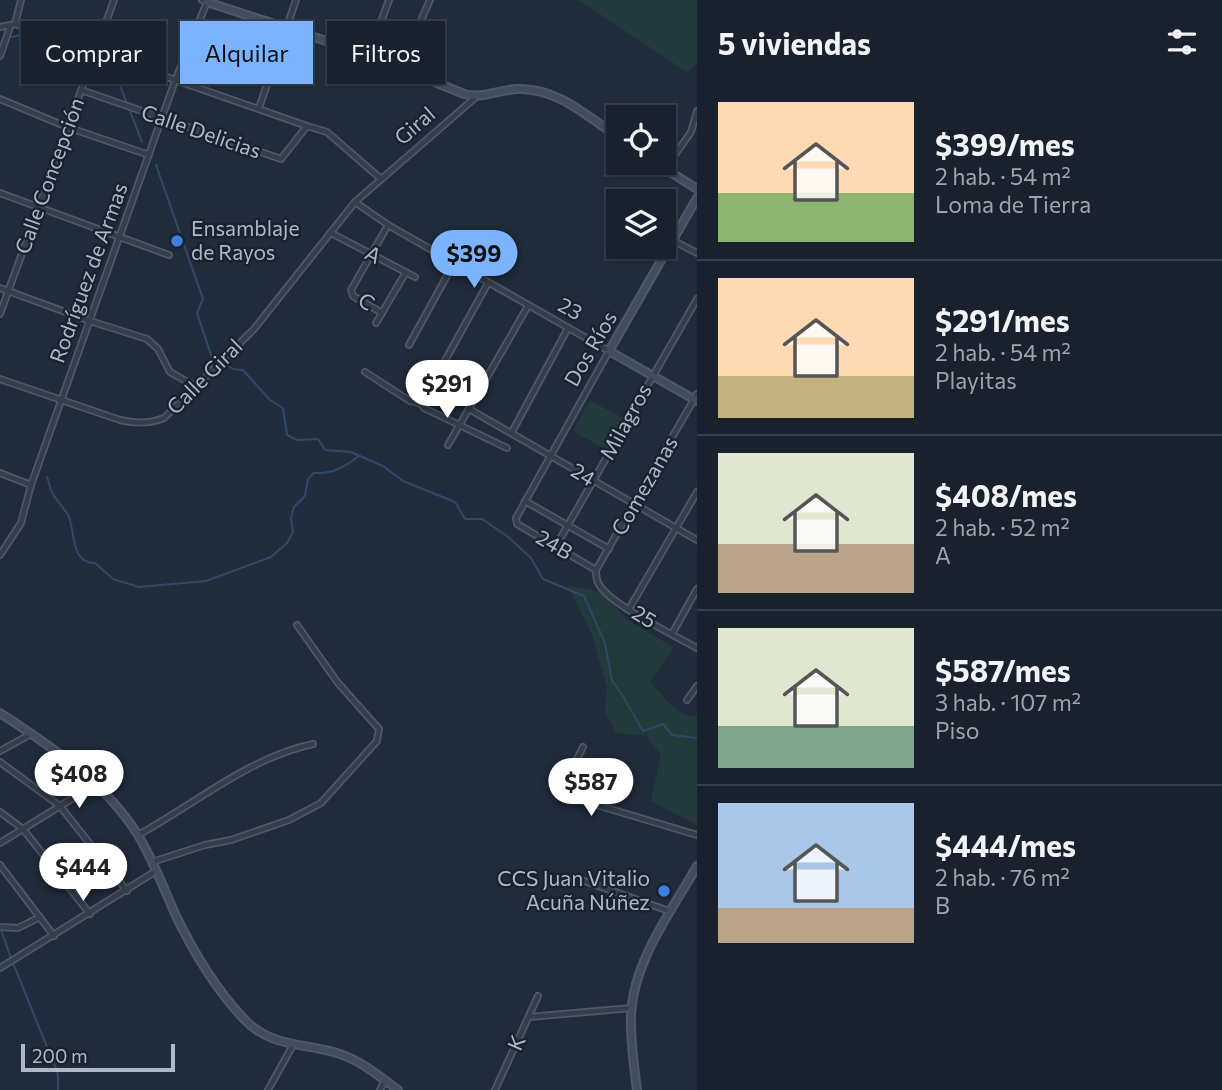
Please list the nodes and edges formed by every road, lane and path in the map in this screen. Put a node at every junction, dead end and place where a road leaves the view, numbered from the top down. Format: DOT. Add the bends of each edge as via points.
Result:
graph roads {
  1 [pos="21,0"];
  2 [pos="114,0"];
  3 [pos="296,0"];
  4 [pos="388,0"];
  5 [pos="430,0"];
  6 [pos="206,1"];
  7 [pos="106,21"];
  8 [pos="266,21"];
  9 [pos="289,21"];
  10 [pos="381,21"];
  11 [pos="421,21"];
  12 [pos="12,25"];
  13 [pos="0,27"];
  14 [pos="21,28"];
  15 [pos="0,56"];
  16 [pos="166,77"];
  17 [pos="176,81"];
  18 [pos="83,84"];
  19 [pos="267,84"];
  20 [pos="440,84"];
  21 [pos="81,90"];
  22 [pos="476,97"];
  23 [pos="0,99"];
  24 [pos="259,108"];
  25 [pos="697,111"];
  26 [pos="163,119"];
  27 [pos="307,126"];
  28 [pos="67,127"];
  29 [pos="606,129"];
  30 [pos="676,153"];
  31 [pos="149,155"];
  32 [pos="675,175"];
  33 [pos="381,179"];
  34 [pos="697,189"];
  35 [pos="0,193"];
  36 [pos="697,198"];
  37 [pos="355,202"];
  38 [pos="39,207"];
  39 [pos="388,225"];
  40 [pos="331,233"];
  41 [pos="676,237"];
  42 [pos="120,238"];
  43 [pos="676,242"];
  44 [pos="697,253"];
  45 [pos="370,254"];
  46 [pos="169,255"];
  47 [pos="663,259"];
  48 [pos="454,263"];
  49 [pos="405,272"];
  50 [pos="415,277"];
  51 [pos="488,283"];
  52 [pos="0,288"];
  53 [pos="8,291"];
  54 [pos="697,299"];
  55 [pos="528,306"];
  56 [pos="382,313"];
  57 [pos="0,314"];
  58 [pos="90,321"];
  59 [pos="376,323"];
  60 [pos="568,328"];
  61 [pos="409,345"];
  62 [pos="609,351"];
  63 [pos="365,372"];
  64 [pos="652,375"];
  65 [pos="0,379"];
  66 [pos="195,386"];
  67 [pos="696,398"];
  68 [pos="61,401"];
  69 [pos="422,402"];
  70 [pos="469,409"];
  71 [pos="459,425"];
  72 [pos="512,432"];
  73 [pos="448,445"];
  74 [pos="507,448"];
  75 [pos="550,455"];
  76 [pos="0,473"];
  77 [pos="593,481"];
  78 [pos="31,485"];
  79 [pos="697,492"];
  80 [pos="525,502"];
  81 [pos="635,505"];
  82 [pos="516,518"];
  83 [pos="568,526"];
  84 [pos="676,528"];
  85 [pos="697,540"];
  86 [pos="556,546"];
  87 [pos="609,549"];
  88 [pos="0,555"];
  89 [pos="596,570"];
  90 [pos="697,589"];
  91 [pos="629,609"];
  92 [pos="297,625"];
  93 [pos="672,634"];
  94 [pos="697,648"];
  95 [pos="697,686"];
  96 [pos="687,699"];
  97 [pos="0,713"];
  98 [pos="31,733"];
  99 [pos="313,744"];
  100 [pos="583,747"];
  101 [pos="0,751"];
  102 [pos="0,762"];
  103 [pos="97,783"];
  104 [pos="60,806"];
  105 [pos="0,812"];
  106 [pos="23,829"];
  107 [pos="138,835"];
  108 [pos="697,835"];
  109 [pos="0,843"];
  110 [pos="152,862"];
  111 [pos="0,865"];
  112 [pos="697,866"];
  113 [pos="156,871"];
  114 [pos="573,877"];
  115 [pos="694,879"];
  116 [pos="127,891"];
  117 [pos="670,912"];
  118 [pos="90,914"];
  119 [pos="40,917"];
  120 [pos="0,927"];
  121 [pos="54,936"];
  122 [pos="2,967"];
  123 [pos="538,996"];
  124 [pos="632,1008"];
  125 [pos="529,1017"];
  126 [pos="293,1045"];
  127 [pos="385,1080"];
  128 [pos="268,1090"];
  129 [pos="380,1090"];
  130 [pos="398,1090"];
  131 [pos="495,1090"];
  132 [pos="637,1090"];
  1 -- 12 [label="street"];
  2 -- 7 [label="street, Calle Concepción"];
  3 -- 9 [label="street"];
  4 -- 10 [label="street"];
  5 -- 11 [label="street"];
  6 -- 8 [label="main road"];
  6 -- 17 [label="street, Rodríguez de Armas"];
  12 -- 13 [label="street"];
  12 -- 14 [label="street"];
  12 -- 15 [label="street"];
  16 -- 17 [label="street"];
  17 -- 24 [label="street"];
  17 -- 26 [label="street, Rodríguez de Armas"];
  18 -- 21 [label="street, Calle Concepción"];
  19 -- 24 [label="street"];
  20 -- 22 [label="main road"];
  21 -- 26 [label="street, Calle Delicias"];
  21 -- 28 [label="street, Calle Concepción"];
  22 -- 29 [label="main road, Giral" via="515,89 547,92"];
  22 -- 33 [label="street, Giral"];
  23 -- 28 [label="street"];
  24 -- 27 [label="street"];
  25 -- 30 [label="street" via="691,132"];
  26 -- 27 [label="street, Calle Delicias" via="281,159"];
  26 -- 31 [label="street, Rodríguez de Armas"];
  27 -- 33 [label="street" via="327,132"];
  28 -- 31 [label="street"];
  28 -- 38 [label="street, Calle Concepción"];
  31 -- 42 [label="street, Rodríguez de Armas"];
  32 -- 34 [label="main road"];
  33 -- 37 [label="street, Giral"];
  35 -- 38 [label="street"];
  36 -- 41 [label="main road, Dos Ríos"];
  37 -- 39 [label="street, 23"];
  37 -- 40 [label="street, Calle Giral"];
  38 -- 42 [label="street"];
  38 -- 53 [label="street, Calle Concepción"];
  39 -- 45 [label="street"];
  39 -- 48 [label="street, 23"];
  40 -- 45 [label="street, A"];
  40 -- 66 [label="street, Calle Giral" via="254,328"];
  42 -- 46 [label="street"];
  42 -- 58 [label="street, Rodríguez de Armas"];
  43 -- 44 [label="street"];
  45 -- 49 [label="street, A"];
  45 -- 56 [label="street, C" via="351,290 353,296"];
  47 -- 62 [label="main road, Dos Ríos"];
  48 -- 51 [label="street, 23"];
  48 -- 61 [label="street"];
  49 -- 50 [label="street, A"];
  49 -- 56 [label="street"];
  51 -- 55 [label="street, 23"];
  51 -- 69 [label="street"];
  52 -- 53 [label="street"];
  53 -- 57 [label="street, Calle Concepción"];
  53 -- 58 [label="street"];
  54 -- 64 [label="street, Milagros"];
  55 -- 60 [label="street, 23"];
  55 -- 70 [label="street"];
  56 -- 59 [label="street"];
  58 -- 66 [label="street" via="147,339 170,372"];
  58 -- 68 [label="street, Rodríguez de Armas"];
  60 -- 62 [label="street, 23"];
  60 -- 72 [label="street"];
  62 -- 64 [label="main road, 23"];
  62 -- 75 [label="street, Dos Ríos"];
  63 -- 69 [label="street" via="411,401"];
  64 -- 67 [label="main road, 23"];
  64 -- 77 [label="street, Milagros"];
  65 -- 68 [label="street, Calle Giral"];
  66 -- 68 [label="street, Calle Giral" via="164,418 136,424"];
  67 -- 81 [label="street, Comezanas"];
  68 -- 78 [label="street, Rodríguez de Armas"];
  69 -- 71 [label="street" via="424,408"];
  70 -- 71 [label="street"];
  70 -- 72 [label="street, 24"];
  71 -- 73 [label="street"];
  71 -- 74 [label="street"];
  72 -- 75 [label="street, 24"];
  75 -- 77 [label="street, 24"];
  75 -- 80 [label="street, Dos Ríos"];
  76 -- 78 [label="street"];
  77 -- 81 [label="street, 24"];
  77 -- 83 [label="street, Milagros"];
  78 -- 88 [label="street, Rodríguez de Armas" via="21,523"];
  79 -- 84 [label="street"];
  80 -- 82 [label="street, Dos Ríos"];
  80 -- 83 [label="street"];
  81 -- 84 [label="street, 24"];
  81 -- 87 [label="street, Comezanas"];
  82 -- 86 [label="street, 24B" via="517,524"];
  83 -- 86 [label="street, Milagros"];
  83 -- 87 [label="street"];
  84 -- 85 [label="street, 24"];
  84 -- 91 [label="street"];
  86 -- 89 [label="street, 24B"];
  87 -- 89 [label="street, Comezanas"];
  89 -- 91 [label="street, 25" via="600,588"];
  90 -- 93 [label="street"];
  91 -- 93 [label="street, 25"];
  92 -- 110 [label="street" via="338,683 374,721 379,729 377,741 321,803 289,820"];
  93 -- 94 [label="street, 25"];
  95 -- 96 [label="street"];
  97 -- 98 [label="main road"];
  98 -- 101 [label="street"];
  98 -- 103 [label="main road"];
  99 -- 107 [label="street" via="236,775"];
  100 -- 108 [label="street" via="564,785 570,797"];
  102 -- 104 [label="street"];
  103 -- 104 [label="street"];
  103 -- 107 [label="main road"];
  104 -- 106 [label="street"];
  104 -- 116 [label="street"];
  105 -- 106 [label="street"];
  106 -- 109 [label="street"];
  106 -- 118 [label="street"];
  107 -- 110 [label="main road"];
  110 -- 113 [label="main road"];
  111 -- 119 [label="street"];
  112 -- 115 [label="main road"];
  113 -- 116 [label="street"];
  113 -- 126 [label="main road" via="204,966 242,1016 256,1030"];
  114 -- 117 [label="street"];
  115 -- 117 [label="main road"];
  116 -- 118 [label="street"];
  117 -- 124 [label="main road" via="640,971"];
  118 -- 121 [label="street"];
  119 -- 120 [label="street" via="18,928"];
  119 -- 121 [label="street"];
  121 -- 122 [label="street"];
  123 -- 125 [label="street, K"];
  124 -- 125 [label="street"];
  124 -- 132 [label="main road"];
  125 -- 131 [label="street, K"];
  126 -- 127 [label="main road" via="343,1055"];
  126 -- 128 [label="street"];
  127 -- 129 [label="street"];
  127 -- 130 [label="main road"];
}
